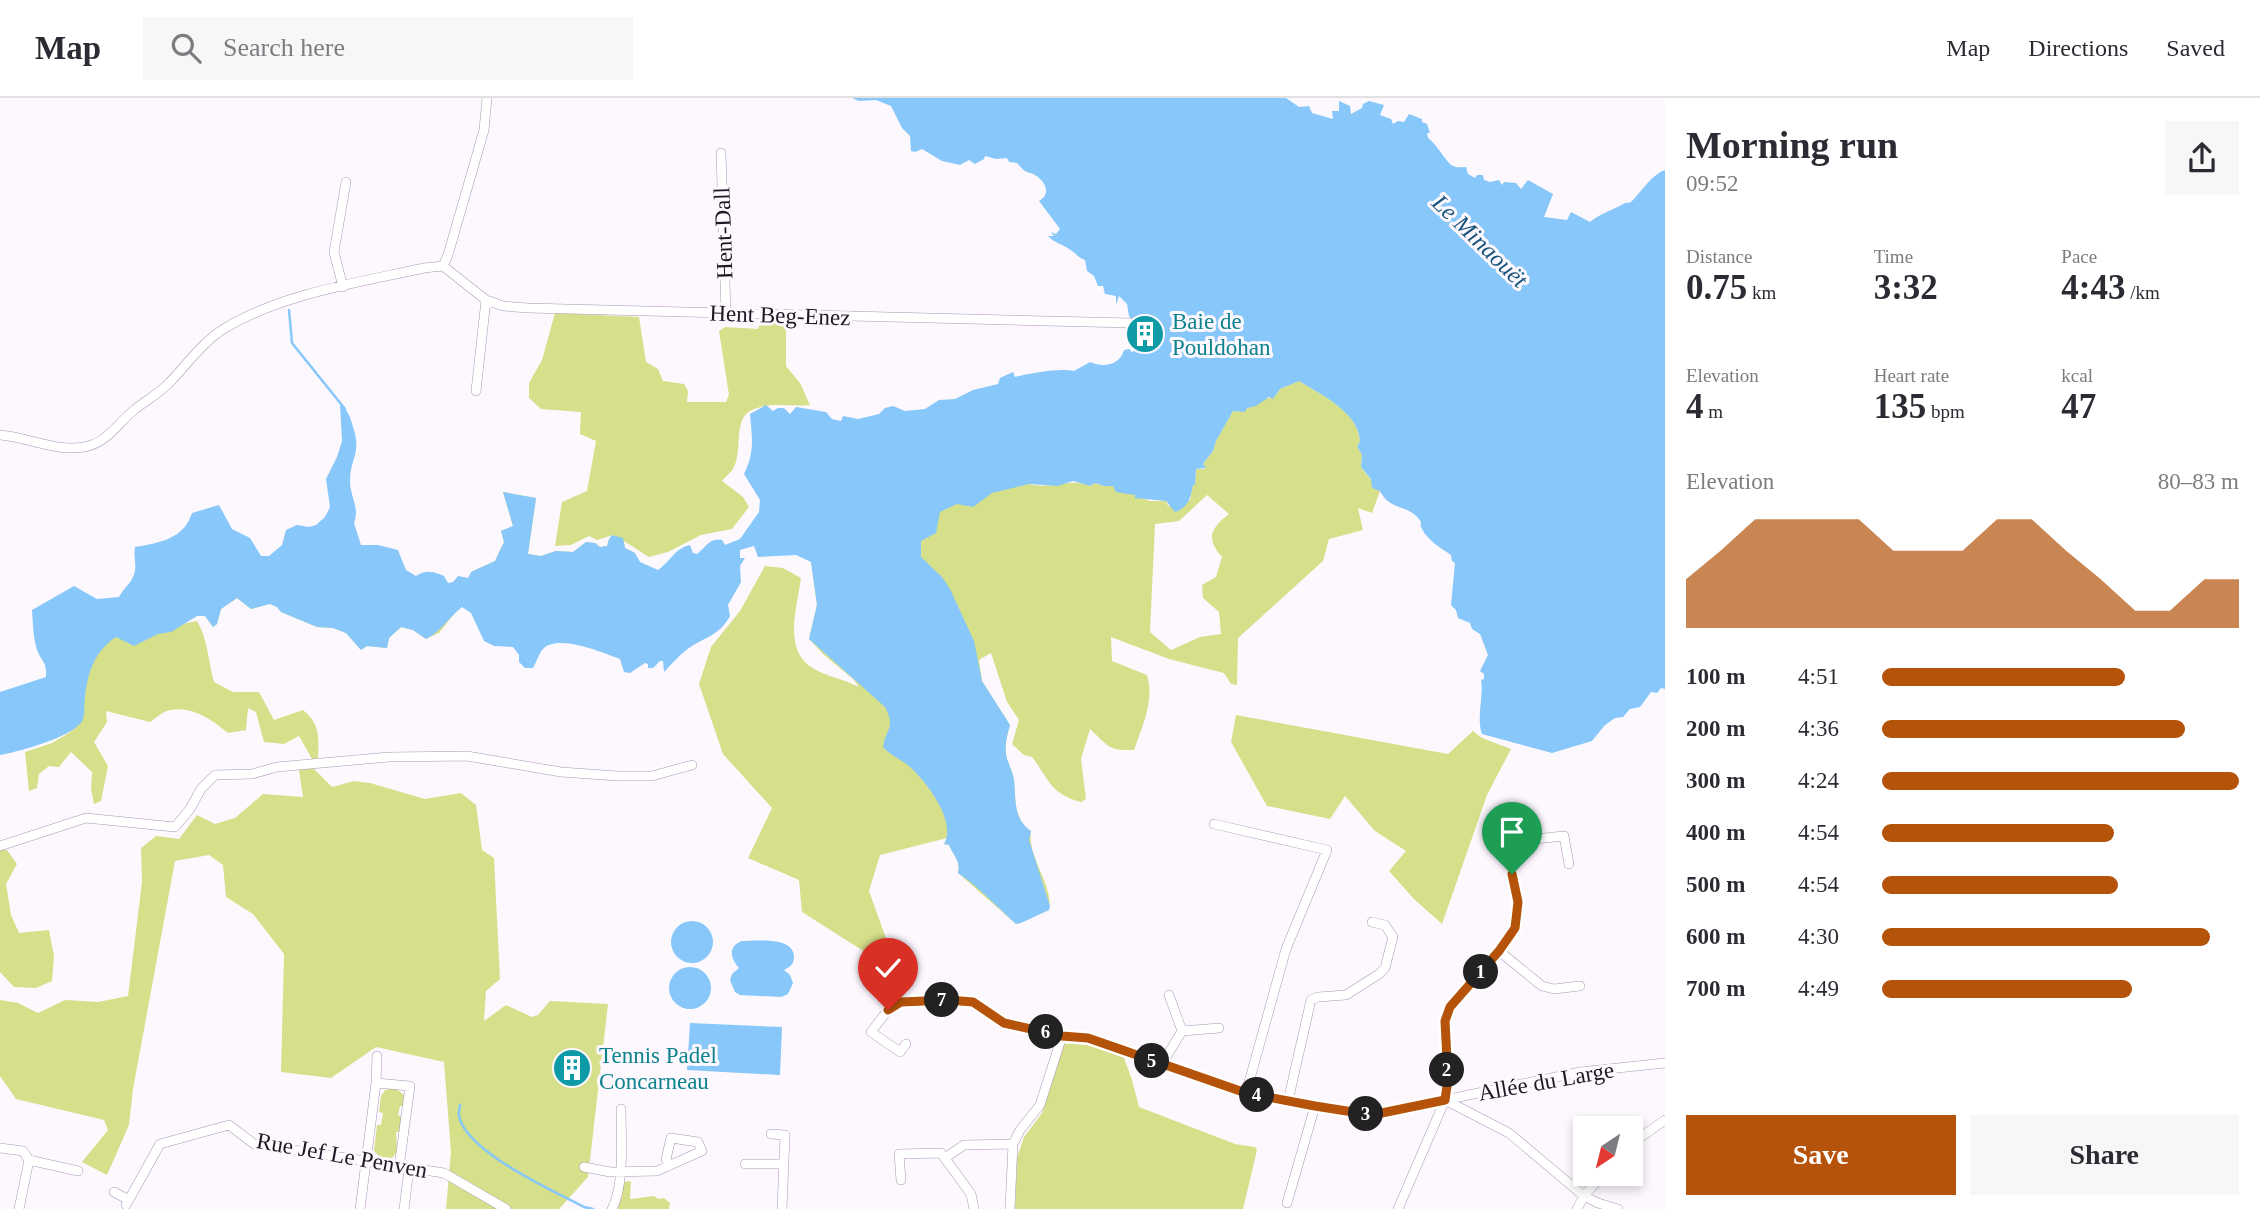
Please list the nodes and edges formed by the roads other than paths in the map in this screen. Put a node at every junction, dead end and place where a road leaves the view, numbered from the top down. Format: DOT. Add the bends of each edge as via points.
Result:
graph roads {
  1 [pos="487,98"];
  2 [pos="721,152"];
  3 [pos="346,182"];
  4 [pos="443,266"];
  5 [pos="343,287"];
  6 [pos="486,300"];
  7 [pos="726,313"];
  8 [pos="1129,323"];
  9 [pos="476,391"];
  10 [pos="0,435"];
  11 [pos="692,765"];
  12 [pos="1214,824"];
  13 [pos="0,846"];
  14 [pos="1569,864"];
  15 [pos="1371,922"];
  16 [pos="1499,951"];
  17 [pos="1580,986"];
  18 [pos="1169,995"];
  19 [pos="1219,1028"];
  20 [pos="1182,1031"];
  21 [pos="1062,1036"];
  22 [pos="906,1044"];
  23 [pos="377,1056"];
  24 [pos="1665,1063"];
  25 [pos="1163,1064"];
  26 [pos="376,1083"];
  27 [pos="1246,1093"];
  28 [pos="1445,1100"];
  29 [pos="1288,1101"];
  30 [pos="1315,1106"];
  31 [pos="621,1109"];
  32 [pos="1665,1119"];
  33 [pos="771,1134"];
  34 [pos="1643,1135"];
  35 [pos="1013,1144"];
  36 [pos="0,1148"];
  37 [pos="946,1158"];
  38 [pos="29,1160"];
  39 [pos="367,1162"];
  40 [pos="745,1164"];
  41 [pos="784,1164"];
  42 [pos="669,1166"];
  43 [pos="404,1167"];
  44 [pos="584,1167"];
  45 [pos="78,1171"];
  46 [pos="620,1171"];
  47 [pos="901,1180"];
  48 [pos="1593,1186"];
  49 [pos="114,1192"];
  50 [pos="1584,1196"];
  51 [pos="1287,1203"];
  52 [pos="19,1209"];
  53 [pos="360,1209"];
  54 [pos="404,1209"];
  55 [pos="506,1209"];
  56 [pos="612,1209"];
  57 [pos="782,1209"];
  58 [pos="974,1209"];
  59 [pos="1010,1209"];
  60 [pos="1398,1209"];
  61 [pos="1577,1209"];
  62 [pos="1618,1209"];
  1 -- 4 [label="street" via="484,131"];
  2 -- 7 [label="street, Hent-Dall"];
  3 -- 5 [label="street" via="334,252"];
  4 -- 5 [label="street"];
  4 -- 6 [label="street, Hent Beg-Enez"];
  5 -- 10 [label="street" via="276,305 224,328 102,442 61,447"];
  6 -- 7 [label="street, Hent Beg-Enez" via="528,309"];
  6 -- 9 [label="street"];
  7 -- 8 [label="street, Hent Beg-Enez"];
  11 -- 13 [label="street" via="652,776 561,772 467,756 389,757 277,767 252,774 215,775 175,827 86,818"];
  12 -- 27 [label="street" via="1327,850 1286,949"];
  14 -- 16 [label="street" via="1563,836 1525,840 1512,874 1518,902 1515,928"];
  15 -- 29 [label="street" via="1385,925 1392,937 1385,968 1346,995 1311,1000"];
  16 -- 17 [label="street" via="1542,986"];
  16 -- 28 [label="street" via="1450,1007 1445,1021"];
  18 -- 20 [label="street"];
  19 -- 20 [label="street"];
  20 -- 25 [label="street"];
  21 -- 22 [label="street, Allée du Large" via="1004,1023 973,1002 901,1002 888,1010 872,1032 900,1052"];
  21 -- 25 [label="street, Allée du Large" via="1088,1038"];
  21 -- 35 [label="street" via="1040,1105"];
  23 -- 26 [label="street"];
  24 -- 28 [label="street, Allée du Large" via="1580,1072"];
  25 -- 27 [label="street, Allée du Large"];
  26 -- 39 [label="street"];
  26 -- 43 [label="street" via="410,1086"];
  27 -- 29 [label="street, Allée du Large"];
  28 -- 30 [label="street, Allée du Large" via="1372,1115"];
  28 -- 50 [label="street" via="1509,1133"];
  28 -- 60 [label="street"];
  29 -- 30 [label="street, Allée du Large"];
  30 -- 51 [label="street"];
  31 -- 46 [label="street"];
  32 -- 34 [label="street"];
  33 -- 41 [label="street" via="785,1135"];
  35 -- 37 [label="street" via="964,1145"];
  35 -- 59 [label="street"];
  36 -- 38 [label="street" via="23,1151"];
  37 -- 47 [label="street" via="934,1152 899,1154"];
  37 -- 58 [label="street" via="971,1194"];
  38 -- 45 [label="street"];
  38 -- 52 [label="street"];
  39 -- 43 [label="street, Rue Jef Le Penven"];
  39 -- 49 [label="street, Rue Jef Le Penven" via="254,1144 229,1125 160,1144 127,1202"];
  39 -- 53 [label="street"];
  40 -- 41 [label="street"];
  41 -- 57 [label="street"];
  42 -- 46 [label="street" via="657,1171"];
  43 -- 54 [label="street"];
  43 -- 55 [label="street, Rue Jef Le Penven" via="444,1174"];
  44 -- 46 [label="street"];
  46 -- 56 [label="street"];
  48 -- 50 [label="street"];
  50 -- 61 [label="street"];
  50 -- 62 [label="street"];
}
